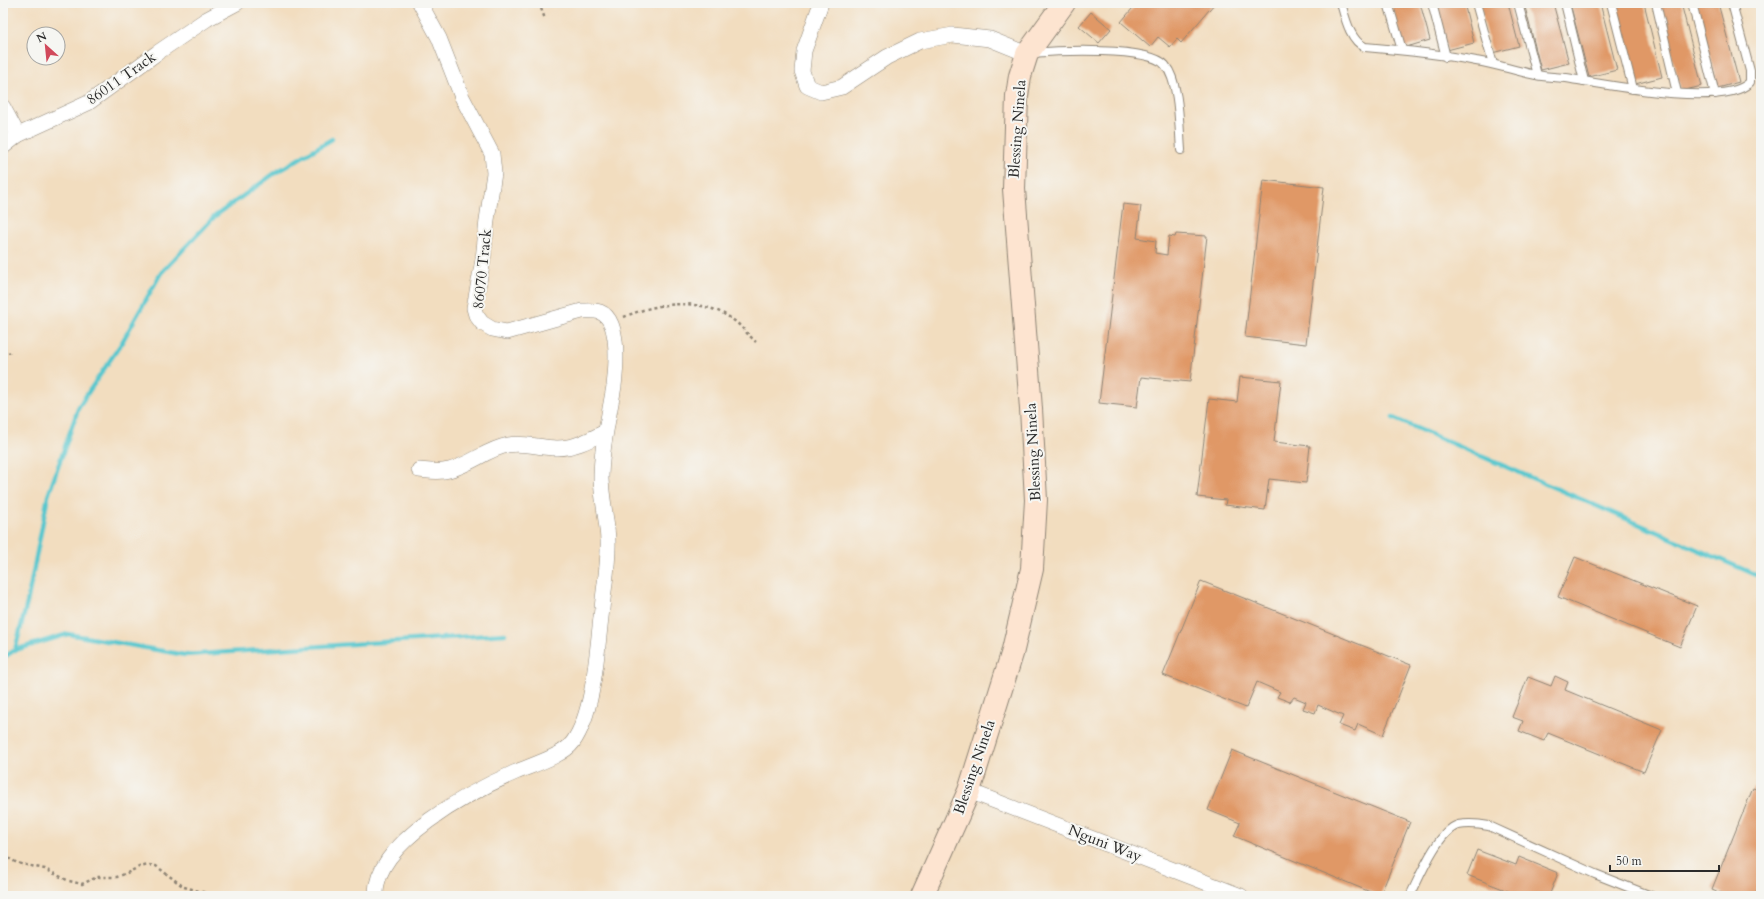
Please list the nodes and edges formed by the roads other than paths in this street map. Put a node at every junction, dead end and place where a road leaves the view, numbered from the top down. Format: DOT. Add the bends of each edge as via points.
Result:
graph roads {
  1 [pos="237,3"];
  2 [pos="420,3"];
  3 [pos="821,3"];
  4 [pos="1064,3"];
  5 [pos="1341,3"];
  6 [pos="1388,3"];
  7 [pos="1432,3"];
  8 [pos="1476,3"];
  9 [pos="1518,3"];
  10 [pos="1565,3"];
  11 [pos="1611,3"];
  12 [pos="1656,3"];
  13 [pos="1692,3"];
  14 [pos="1732,3"];
  15 [pos="1402,50"];
  16 [pos="1027,54"];
  17 [pos="1446,56"];
  18 [pos="1493,64"];
  19 [pos="1536,75"];
  20 [pos="1584,81"];
  21 [pos="1634,89"];
  22 [pos="1678,93"];
  23 [pos="1715,94"];
  24 [pos="3,107"];
  25 [pos="18,135"];
  26 [pos="3,147"];
  27 [pos="1181,150"];
  28 [pos="606,432"];
  29 [pos="419,470"];
  30 [pos="969,790"];
  31 [pos="376,891"];
  32 [pos="363,896"];
  33 [pos="922,896"];
  34 [pos="1241,896"];
  35 [pos="1410,896"];
  36 [pos="1651,896"];
  1 -- 25 [label="street, 86011 Track" via="201,23 88,103"];
  2 -- 28 [label="street, 86070 Track" via="439,38 462,97 492,154 494,173 474,308 476,315 492,329 507,332 586,311 601,312 610,323 613,332 617,362"];
  3 -- 16 [label="street" via="804,51 802,71 808,86 821,92 842,87 887,57 920,41 953,35 990,39"];
  4 -- 16 [label="street, Blessing Ninela"];
  5 -- 15 [label="lane" via="1352,34 1359,45 1365,48"];
  6 -- 15 [label="lane"];
  7 -- 17 [label="lane"];
  8 -- 18 [label="lane"];
  9 -- 19 [label="lane"];
  10 -- 20 [label="lane"];
  11 -- 21 [label="lane"];
  12 -- 22 [label="lane"];
  13 -- 23 [label="lane"];
  14 -- 23 [label="lane" via="1751,77 1746,87"];
  15 -- 17 [label="lane"];
  16 -- 27 [label="lane" via="1078,50 1153,56 1164,64 1171,74 1176,93"];
  16 -- 30 [label="street, Blessing Ninela" via="1017,96 1014,189 1036,500 1032,569 1012,654"];
  17 -- 18 [label="lane"];
  18 -- 19 [label="lane"];
  19 -- 20 [label="lane"];
  20 -- 21 [label="lane"];
  21 -- 22 [label="lane"];
  22 -- 23 [label="lane"];
  24 -- 25 [label="street"];
  25 -- 26 [label="street, 86011 Track"];
  28 -- 29 [label="street" via="570,447 509,444 449,470"];
  28 -- 31 [label="street" via="601,479 608,541 607,566 593,683 582,727 572,744 554,756 488,784 449,806 405,841 382,870"];
  30 -- 33 [label="street, Blessing Ninela"];
  30 -- 34 [label="street, Nguni Way"];
  31 -- 32 [label="street"];
  35 -- 36 [label="lane" via="1429,856 1442,838 1456,826 1471,824 1489,826 1595,874"];
}
